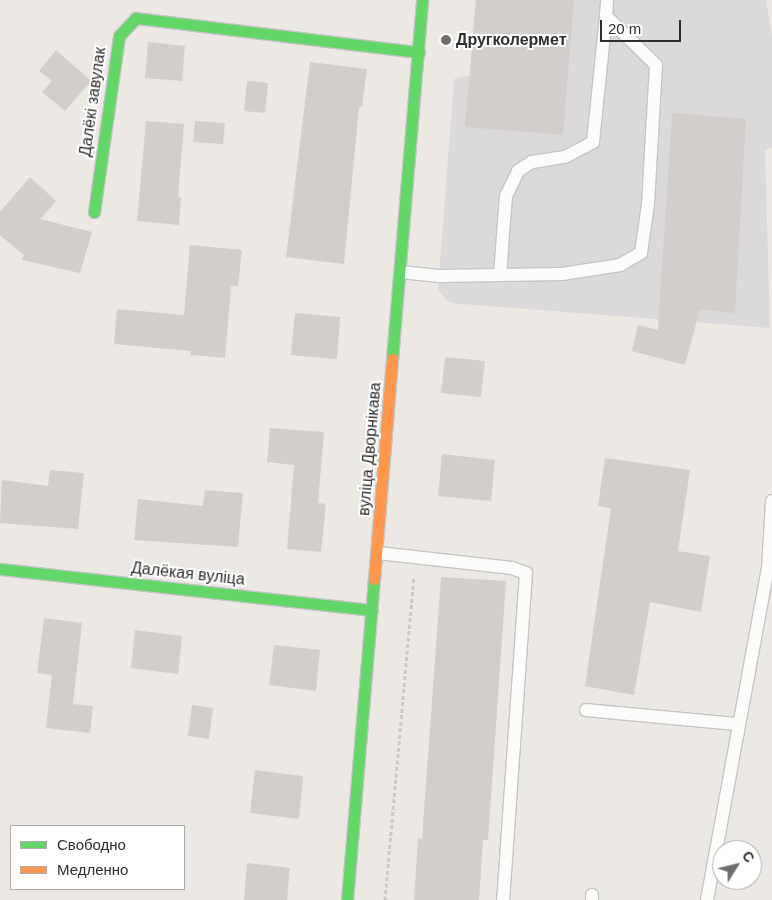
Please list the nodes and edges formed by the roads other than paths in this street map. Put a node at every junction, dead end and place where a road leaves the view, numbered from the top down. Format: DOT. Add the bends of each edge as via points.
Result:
graph roads {
  1 [pos="422,0"];
  2 [pos="607,0"];
  3 [pos="606,16"];
  4 [pos="419,52"];
  5 [pos="94,212"];
  6 [pos="401,272"];
  7 [pos="500,275"];
  8 [pos="772,501"];
  9 [pos="378,553"];
  10 [pos="0,569"];
  11 [pos="372,610"];
  12 [pos="586,710"];
  13 [pos="738,724"];
  14 [pos="347,900"];
  15 [pos="503,900"];
  16 [pos="707,900"];
  1 -- 4 [label="street, вуліца Дворнікава"];
  2 -- 3 [label="lane"];
  3 -- 7 [label="lane" via="593,142 565,157 532,162 518,171 506,196"];
  3 -- 7 [label="lane" via="656,65 648,204 641,254 620,265 562,274"];
  4 -- 5 [label="street, Далёкі завулак" via="136,18 118,36"];
  4 -- 6 [label="street, вуліца Дворнікава"];
  6 -- 7 [label="lane" via="439,276"];
  6 -- 9 [label="street, вуліца Дворнікава"];
  8 -- 13 [label="lane" via="768,570"];
  9 -- 11 [label="street, вуліца Дворнікава"];
  9 -- 15 [label="lane" via="512,568 526,573"];
  10 -- 11 [label="street, Далёкая вуліца"];
  11 -- 14 [label="street, вуліца Дворнікава"];
  12 -- 13 [label="lane"];
  13 -- 16 [label="lane"];
}
